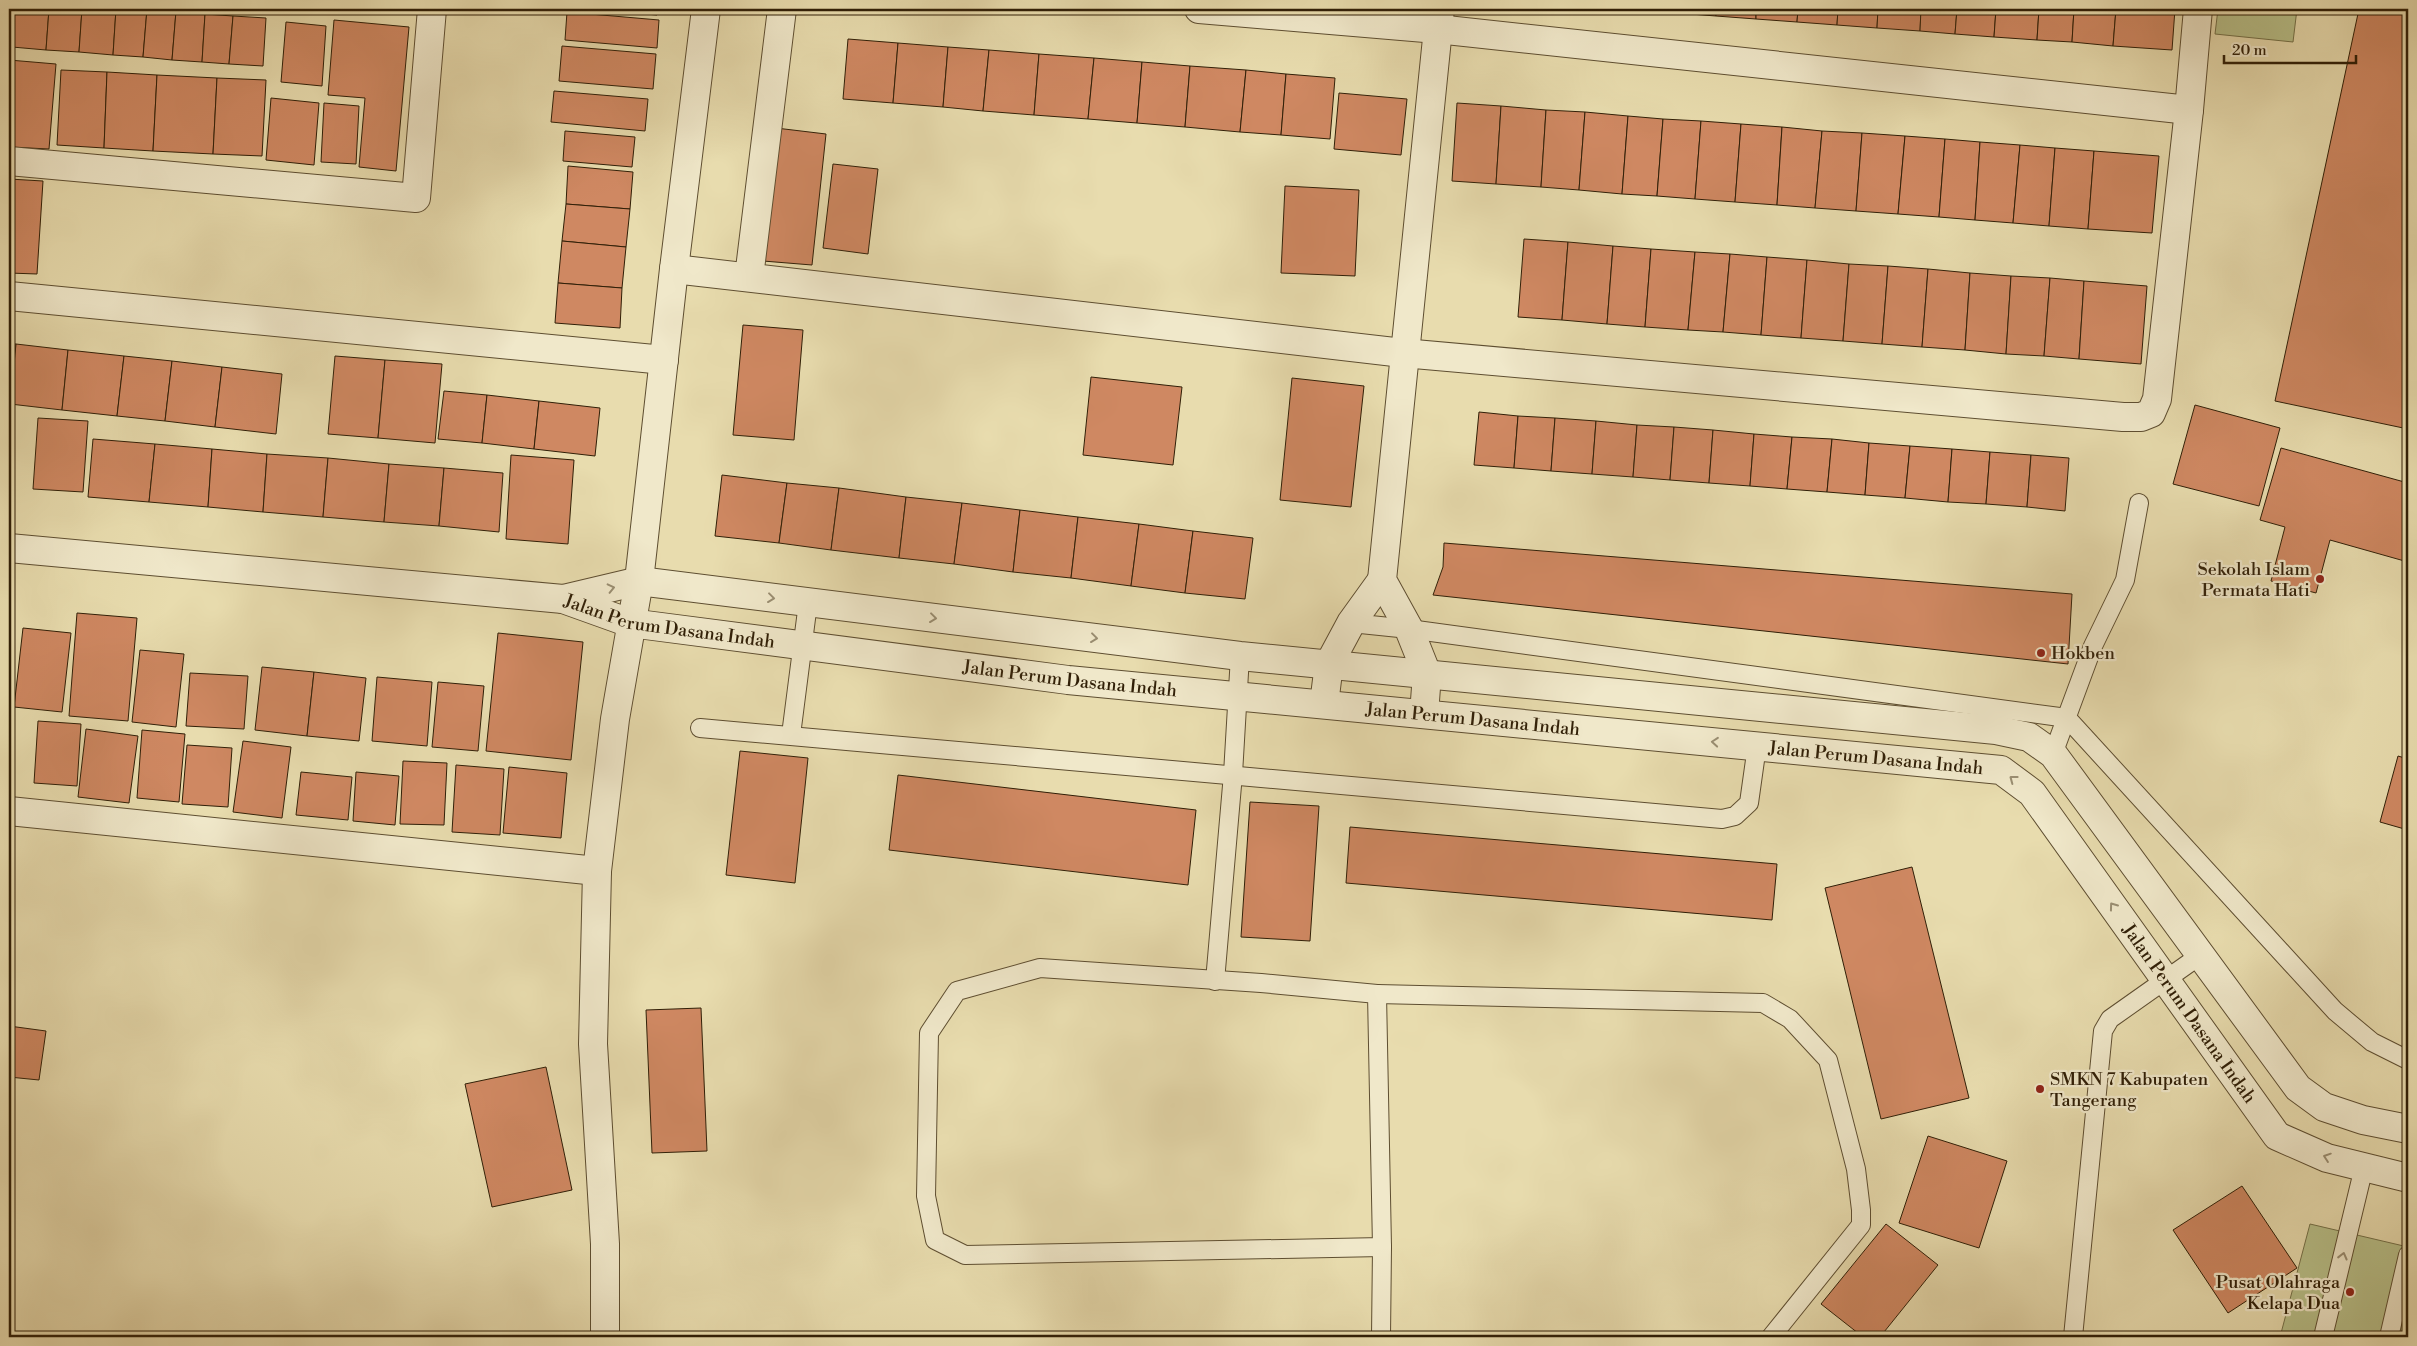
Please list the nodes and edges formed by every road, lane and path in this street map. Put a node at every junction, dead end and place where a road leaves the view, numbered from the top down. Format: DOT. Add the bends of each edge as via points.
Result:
graph roads {
  1 [pos="432,9"];
  2 [pos="706,9"];
  3 [pos="782,9"];
  4 [pos="1199,9"];
  5 [pos="2198,9"];
  6 [pos="1439,19"];
  7 [pos="2189,110"];
  8 [pos="9,161"];
  9 [pos="674,269"];
  10 [pos="750,278"];
  11 [pos="9,296"];
  12 [pos="1404,353"];
  13 [pos="664,360"];
  14 [pos="2139,503"];
  15 [pos="9,548"];
  16 [pos="1382,580"];
  17 [pos="639,582"];
  18 [pos="563,599"];
  19 [pos="808,603"];
  20 [pos="630,623"];
  21 [pos="1351,623"];
  22 [pos="1409,629"];
  23 [pos="803,646"];
  24 [pos="1240,656"];
  25 [pos="1329,664"];
  26 [pos="1427,674"];
  27 [pos="1238,696"];
  28 [pos="1324,704"];
  29 [pos="1424,714"];
  30 [pos="2067,718"];
  31 [pos="700,728"];
  32 [pos="791,735"];
  33 [pos="1757,746"];
  34 [pos="2053,754"];
  35 [pos="1233,774"];
  36 [pos="9,811"];
  37 [pos="597,871"];
  38 [pos="2202,954"];
  39 [pos="2165,979"];
  40 [pos="1215,981"];
  41 [pos="1377,994"];
  42 [pos="2408,1060"];
  43 [pos="2408,1129"];
  44 [pos="2364,1167"];
  45 [pos="2408,1178"];
  46 [pos="1382,1247"];
  47 [pos="2408,1255"];
  48 [pos="605,1337"];
  49 [pos="1382,1337"];
  50 [pos="1771,1337"];
  51 [pos="2073,1337"];
  52 [pos="2323,1337"];
  53 [pos="2389,1337"];
  1 -- 8 [label="street" via="416,198"];
  2 -- 9 [label="street"];
  3 -- 10 [label="street"];
  4 -- 6 [label="street"];
  5 -- 7 [label="street"];
  6 -- 7 [label="street"];
  6 -- 12 [label="street"];
  7 -- 12 [label="street" via="2157,400 2151,413 2141,417"];
  9 -- 10 [label="street"];
  9 -- 13 [label="street"];
  10 -- 12 [label="street"];
  11 -- 13 [label="street"];
  12 -- 16 [label="street"];
  13 -- 17 [label="street"];
  14 -- 30 [label="lane" via="2125,580 2093,646"];
  15 -- 18 [label="street"];
  16 -- 21 [label="street"];
  16 -- 22 [label="street"];
  18 -- 17 [label="street, Jalan Perum Dasana Indah, one-way"];
  17 -- 19 [label="street, Jalan Perum Dasana Indah, one-way"];
  17 -- 20 [label="street"];
  18 -- 20 [label="street, Jalan Perum Dasana Indah"];
  19 -- 23 [label="lane"];
  19 -- 24 [label="street, Jalan Perum Dasana Indah, one-way"];
  20 -- 23 [label="street, Jalan Perum Dasana Indah"];
  20 -- 37 [label="street"];
  21 -- 22 [label="lane"];
  21 -- 25 [label="street"];
  22 -- 26 [label="street"];
  22 -- 30 [label="lane"];
  23 -- 27 [label="street, Jalan Perum Dasana Indah" via="1068,680"];
  23 -- 32 [label="lane"];
  24 -- 25 [label="street, Jalan Perum Dasana Indah"];
  24 -- 27 [label="lane"];
  25 -- 26 [label="street, Jalan Perum Dasana Indah"];
  25 -- 28 [label="street"];
  26 -- 29 [label="street"];
  26 -- 34 [label="street, Jalan Perum Dasana Indah" via="1996,730 2029,737"];
  27 -- 28 [label="street, Jalan Perum Dasana Indah"];
  27 -- 35 [label="lane"];
  28 -- 29 [label="street, Jalan Perum Dasana Indah"];
  33 -- 29 [label="street, Jalan Perum Dasana Indah, one-way"];
  30 -- 34 [label="lane"];
  30 -- 42 [label="lane" via="2335,1011 2372,1042"];
  31 -- 32 [label="lane"];
  32 -- 35 [label="lane"];
  33 -- 35 [label="lane" via="1749,803 1735,816 1722,819"];
  39 -- 33 [label="street, Jalan Perum Dasana Indah, one-way" via="2032,793 2001,770"];
  34 -- 38 [label="street, Jalan Perum Dasana Indah"];
  35 -- 40 [label="lane"];
  36 -- 37 [label="street"];
  37 -- 48 [label="street" via="593,1044 605,1244"];
  38 -- 39 [label="lane"];
  38 -- 43 [label="street, Jalan Perum Dasana Indah" via="2298,1088 2324,1107 2363,1120"];
  44 -- 39 [label="street, Jalan Perum Dasana Indah, one-way" via="2327,1158 2277,1136"];
  39 -- 51 [label="lane" via="2110,1019 2103,1031"];
  40 -- 41 [label="lane"];
  40 -- 46 [label="lane" via="1040,968 957,991 929,1033 926,1196 935,1240 965,1254"];
  41 -- 46 [label="lane"];
  41 -- 50 [label="lane" via="1763,1003 1790,1019 1828,1060 1856,1169 1861,1226"];
  44 -- 45 [label="street, Jalan Perum Dasana Indah"];
  52 -- 44 [label="lane, one-way"];
  46 -- 49 [label="lane"];
  47 -- 53 [label="lane"];
}
